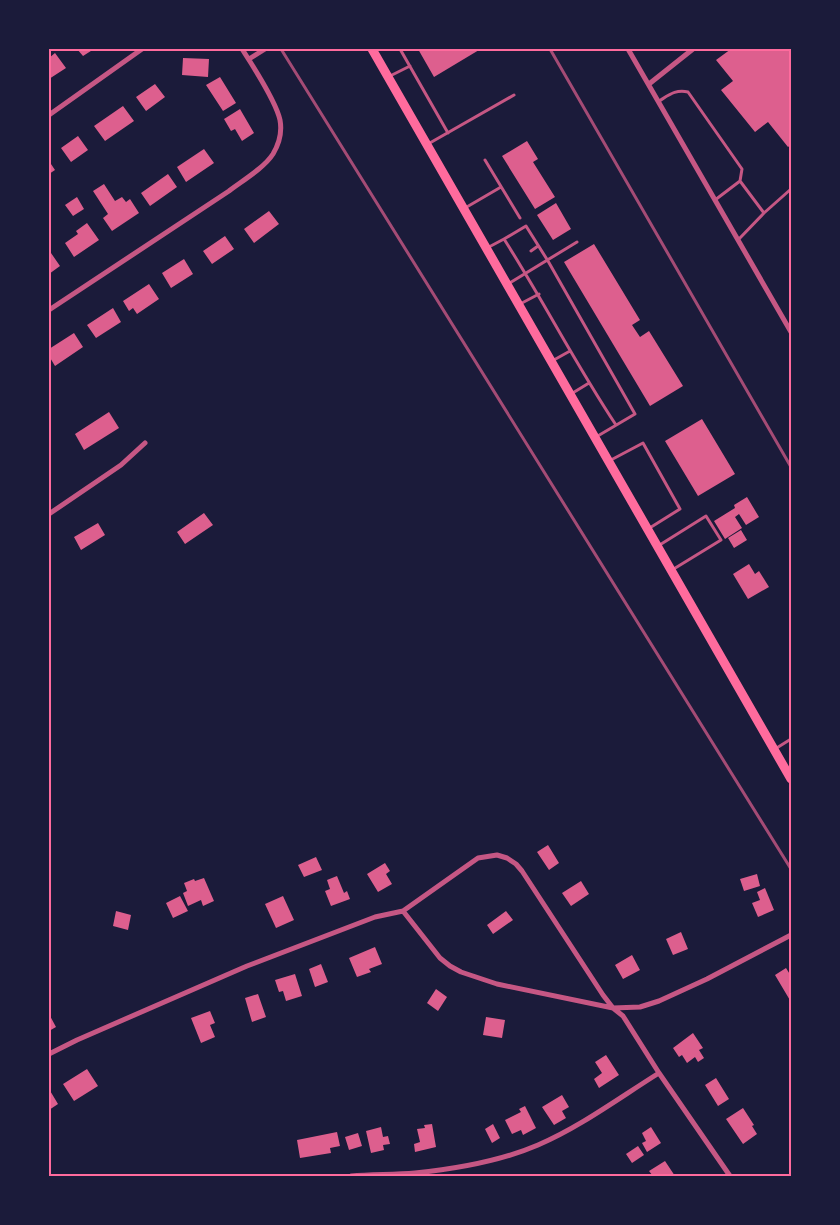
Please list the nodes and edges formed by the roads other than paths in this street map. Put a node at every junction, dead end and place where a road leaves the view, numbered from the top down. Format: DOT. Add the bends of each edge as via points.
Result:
graph roads {
  1 [pos="142,49"];
  2 [pos="242,49"];
  3 [pos="265,49"];
  4 [pos="372,49"];
  5 [pos="400,49"];
  6 [pos="628,49"];
  7 [pos="693,49"];
  8 [pos="248,59"];
  9 [pos="410,66"];
  10 [pos="388,77"];
  11 [pos="649,84"];
  12 [pos="514,95"];
  13 [pos="659,101"];
  14 [pos="49,115"];
  15 [pos="448,132"];
  16 [pos="427,144"];
  17 [pos="485,160"];
  18 [pos="740,181"];
  19 [pos="501,187"];
  20 [pos="791,189"];
  21 [pos="715,200"];
  22 [pos="464,208"];
  23 [pos="764,213"];
  24 [pos="520,218"];
  25 [pos="504,239"];
  26 [pos="738,240"];
  27 [pos="577,242"];
  28 [pos="538,246"];
  29 [pos="487,248"];
  30 [pos="531,250"];
  31 [pos="548,261"];
  32 [pos="526,274"];
  33 [pos="508,284"];
  34 [pos="538,294"];
  35 [pos="519,305"];
  36 [pos="49,310"];
  37 [pos="791,332"];
  38 [pos="570,351"];
  39 [pos="551,361"];
  40 [pos="589,383"];
  41 [pos="571,395"];
  42 [pos="616,425"];
  43 [pos="595,438"];
  44 [pos="145,443"];
  45 [pos="609,461"];
  46 [pos="49,514"];
  47 [pos="648,529"];
  48 [pos="658,546"];
  49 [pos="672,570"];
  50 [pos="791,739"];
  51 [pos="774,749"];
  52 [pos="791,780"];
  53 [pos="403,911"];
  54 [pos="791,935"];
  55 [pos="613,1008"];
  56 [pos="49,1054"];
  57 [pos="659,1074"];
  58 [pos="416,1173"];
  59 [pos="351,1176"];
  60 [pos="407,1176"];
  61 [pos="730,1176"];
  1 -- 14 [label="street"];
  2 -- 8 [label="street"];
  3 -- 8 [label="street"];
  4 -- 10 [label="main road"];
  5 -- 9 [label="lane"];
  6 -- 11 [label="street"];
  7 -- 11 [label="street"];
  8 -- 36 [label="street" via="280,120 278,143 271,156 229,191"];
  9 -- 10 [label="lane"];
  9 -- 15 [label="lane"];
  10 -- 16 [label="main road"];
  11 -- 13 [label="street"];
  12 -- 15 [label="lane"];
  13 -- 18 [label="lane" via="680,90 688,92 742,169"];
  13 -- 21 [label="street"];
  15 -- 16 [label="lane"];
  16 -- 22 [label="main road"];
  17 -- 19 [label="lane"];
  18 -- 21 [label="lane"];
  18 -- 23 [label="lane"];
  19 -- 22 [label="lane"];
  19 -- 24 [label="lane"];
  20 -- 23 [label="lane"];
  21 -- 26 [label="street"];
  22 -- 29 [label="main road"];
  23 -- 26 [label="lane"];
  25 -- 28 [label="lane" via="526,226"];
  25 -- 29 [label="lane"];
  25 -- 32 [label="lane"];
  26 -- 37 [label="street"];
  27 -- 31 [label="lane"];
  28 -- 30 [label="lane"];
  28 -- 31 [label="lane"];
  29 -- 33 [label="main road"];
  31 -- 32 [label="lane"];
  31 -- 42 [label="lane" via="635,414"];
  32 -- 33 [label="lane"];
  32 -- 34 [label="lane"];
  33 -- 35 [label="main road"];
  34 -- 35 [label="lane"];
  34 -- 38 [label="lane"];
  35 -- 39 [label="main road"];
  38 -- 39 [label="lane"];
  38 -- 40 [label="lane"];
  39 -- 41 [label="main road"];
  40 -- 41 [label="lane"];
  40 -- 42 [label="lane"];
  41 -- 43 [label="main road"];
  42 -- 43 [label="lane"];
  43 -- 45 [label="main road"];
  44 -- 46 [label="street" via="122,465"];
  45 -- 47 [label="main road"];
  45 -- 47 [label="lane" via="643,443 680,509"];
  47 -- 48 [label="main road"];
  48 -- 49 [label="main road"];
  48 -- 49 [label="lane" via="706,516 721,540"];
  49 -- 51 [label="main road"];
  50 -- 51 [label="lane"];
  51 -- 52 [label="main road"];
  53 -- 55 [label="street" via="440,958 461,972 497,984"];
  53 -- 55 [label="street" via="478,858 497,855 507,858 522,871"];
  53 -- 56 [label="street" via="375,917 247,966"];
  54 -- 55 [label="street" via="659,1001"];
  55 -- 57 [label="street" via="623,1016"];
  57 -- 58 [label="street" via="536,1146 480,1162"];
  57 -- 61 [label="street"];
  58 -- 59 [label="street"];
  58 -- 60 [label="street"];
}
